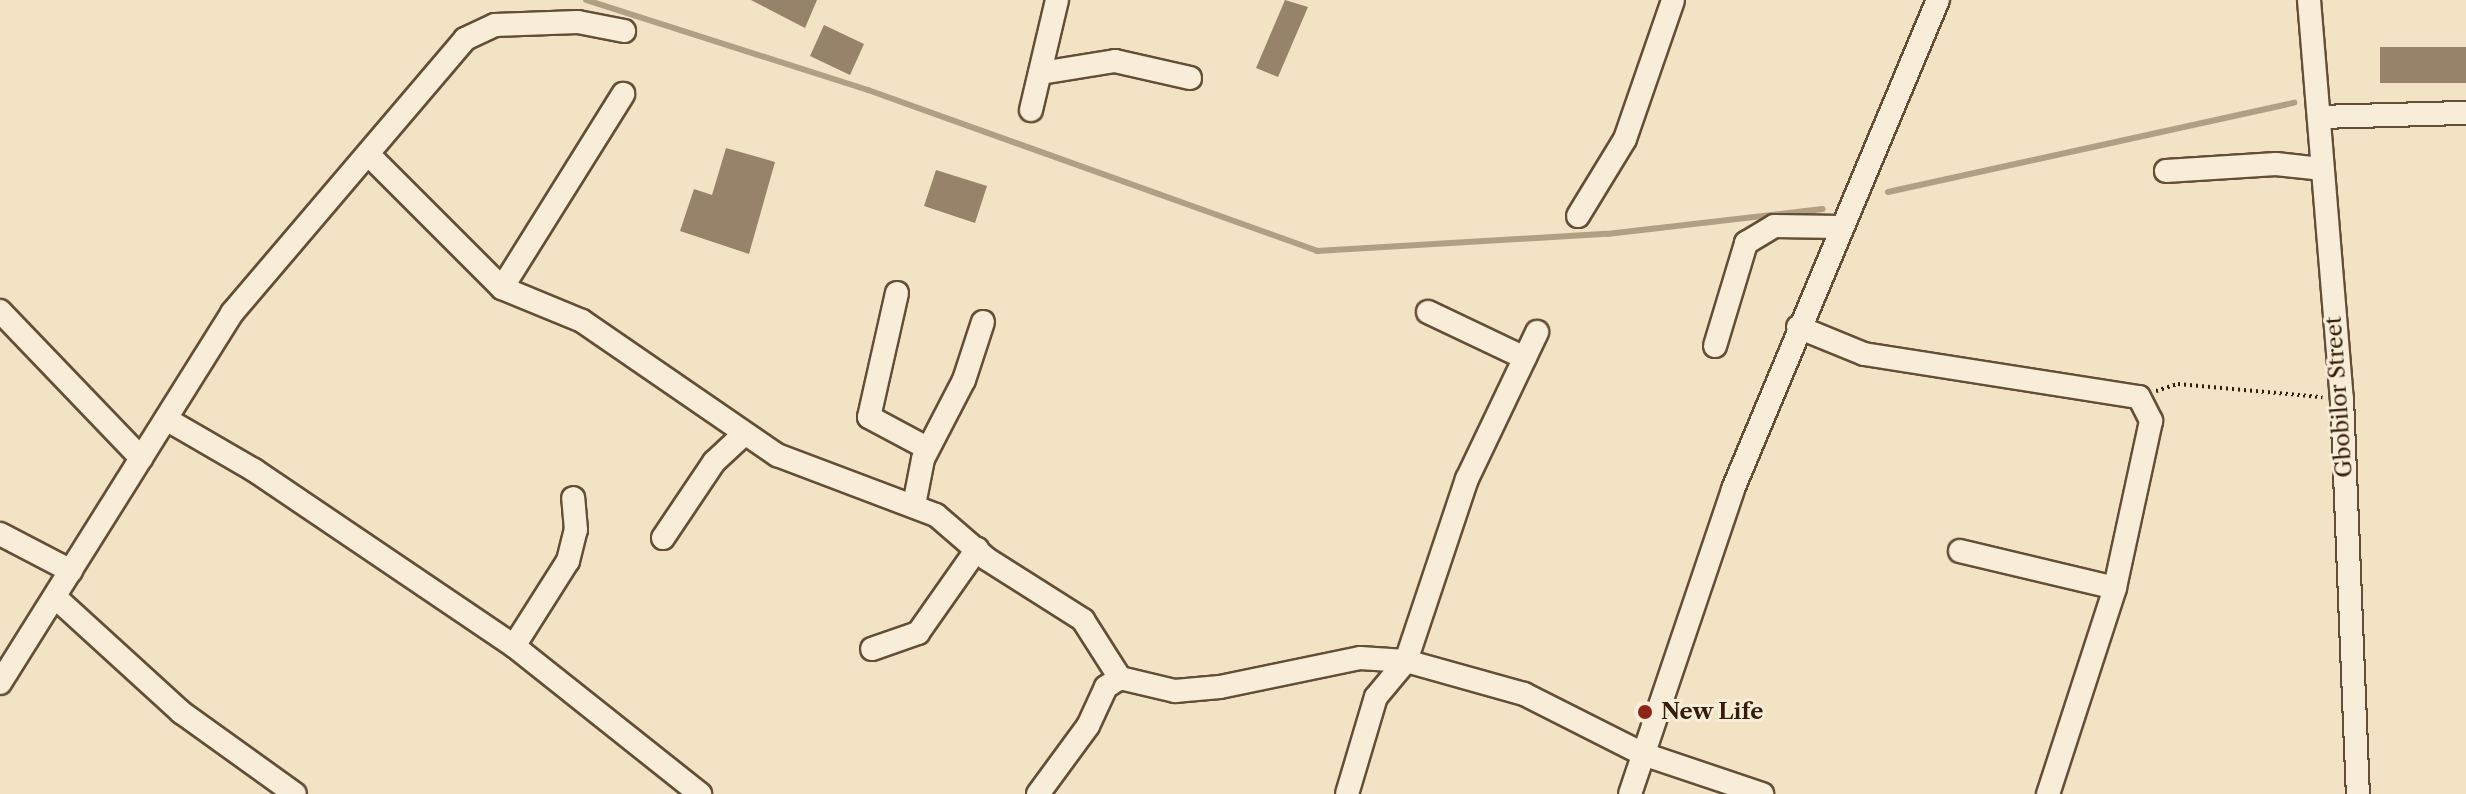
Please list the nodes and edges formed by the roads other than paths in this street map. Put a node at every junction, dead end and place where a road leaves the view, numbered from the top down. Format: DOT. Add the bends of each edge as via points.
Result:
graph roads {
  1 [pos="1057,0"];
  2 [pos="1673,0"];
  3 [pos="1938,0"];
  4 [pos="2309,0"];
  5 [pos="567,10"];
  6 [pos="624,31"];
  7 [pos="1041,73"];
  8 [pos="1190,78"];
  9 [pos="623,94"];
  10 [pos="1031,110"];
  11 [pos="2466,113"];
  12 [pos="2319,117"];
  13 [pos="369,155"];
  14 [pos="2321,169"];
  15 [pos="2166,171"];
  16 [pos="1578,216"];
  17 [pos="1841,227"];
  18 [pos="502,288"];
  19 [pos="897,293"];
  20 [pos="0,311"];
  21 [pos="1428,312"];
  22 [pos="983,322"];
  23 [pos="1798,327"];
  24 [pos="1537,332"];
  25 [pos="1715,346"];
  26 [pos="1525,358"];
  27 [pos="166,419"];
  28 [pos="742,436"];
  29 [pos="927,448"];
  30 [pos="141,458"];
  31 [pos="573,498"];
  32 [pos="914,505"];
  33 [pos="0,534"];
  34 [pos="663,538"];
  35 [pos="977,549"];
  36 [pos="1960,551"];
  37 [pos="71,571"];
  38 [pos="2115,588"];
  39 [pos="55,597"];
  40 [pos="514,646"];
  41 [pos="872,649"];
  42 [pos="1406,661"];
  43 [pos="1120,678"];
  44 [pos="0,683"];
  45 [pos="1643,754"];
  46 [pos="696,793"];
  47 [pos="295,794"];
  48 [pos="1038,794"];
  49 [pos="1347,794"];
  50 [pos="1630,794"];
  51 [pos="1762,794"];
  52 [pos="2048,794"];
  53 [pos="2358,794"];
  1 -- 7 [label="street"];
  2 -- 16 [label="street" via="1625,139"];
  3 -- 17 [label="street"];
  4 -- 12 [label="street, Gbobilor Street"];
  5 -- 6 [label="street"];
  5 -- 13 [label="street" via="495,25 465,39"];
  7 -- 8 [label="street" via="1115,61"];
  7 -- 10 [label="street"];
  9 -- 18 [label="street"];
  11 -- 12 [label="street"];
  12 -- 14 [label="street, Gbobilor Street"];
  13 -- 18 [label="street"];
  13 -- 27 [label="street" via="232,313"];
  14 -- 15 [label="street" via="2276,164"];
  14 -- 53 [label="street, Gbobilor Street" via="2342,399"];
  17 -- 23 [label="street"];
  17 -- 25 [label="street" via="1774,226 1746,243"];
  18 -- 28 [label="street" via="617,343"];
  19 -- 29 [label="street" via="869,417"];
  20 -- 30 [label="street"];
  21 -- 26 [label="street"];
  22 -- 29 [label="street" via="964,380"];
  23 -- 38 [label="street" via="1864,354 2139,397 2151,421"];
  23 -- 45 [label="street" via="1728,503"];
  24 -- 26 [label="street"];
  26 -- 42 [label="street" via="1467,479"];
  27 -- 30 [label="street"];
  27 -- 40 [label="street" via="254,470"];
  28 -- 32 [label="street" via="833,479"];
  28 -- 34 [label="street" via="714,462"];
  29 -- 32 [label="street"];
  30 -- 37 [label="street"];
  31 -- 40 [label="street" via="576,530 568,561"];
  32 -- 35 [label="street" via="956,529"];
  33 -- 37 [label="street"];
  35 -- 41 [label="street" via="918,633"];
  35 -- 43 [label="street" via="1083,620"];
  36 -- 38 [label="street"];
  37 -- 39 [label="street"];
  38 -- 52 [label="street"];
  39 -- 44 [label="street"];
  39 -- 47 [label="street" via="181,712"];
  40 -- 46 [label="street"];
  42 -- 43 [label="street" via="1360,658 1175,691"];
  42 -- 45 [label="street" via="1524,694"];
  42 -- 49 [label="street" via="1376,697"];
  43 -- 48 [label="street" via="1106,687 1088,726"];
  45 -- 50 [label="street"];
  45 -- 51 [label="street"];
}
